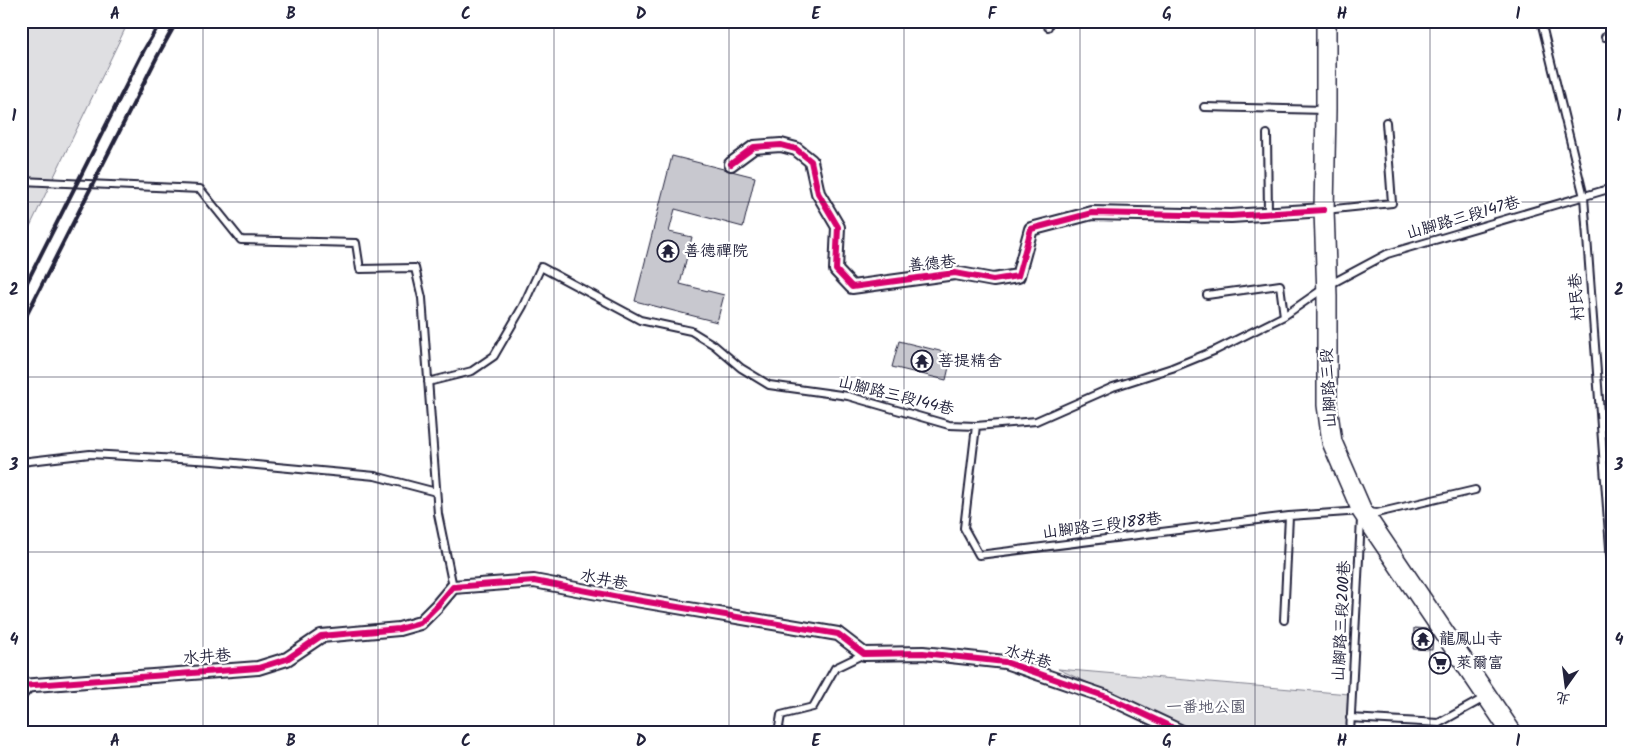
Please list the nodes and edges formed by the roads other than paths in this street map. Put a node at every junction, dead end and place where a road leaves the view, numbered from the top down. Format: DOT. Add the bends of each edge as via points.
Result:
graph roads {
  1 [pos="1326,21"];
  2 [pos="1541,21"];
  3 [pos="1204,107"];
  4 [pos="1326,110"];
  5 [pos="1386,122"];
  6 [pos="1267,134"];
  7 [pos="731,164"];
  8 [pos="21,181"];
  9 [pos="1612,188"];
  10 [pos="1584,197"];
  11 [pos="1324,210"];
  12 [pos="1268,213"];
  13 [pos="1327,286"];
  14 [pos="1207,295"];
  15 [pos="1284,316"];
  16 [pos="428,382"];
  17 [pos="976,426"];
  18 [pos="21,462"];
  19 [pos="1475,490"];
  20 [pos="436,492"];
  21 [pos="1362,511"];
  22 [pos="1289,516"];
  23 [pos="1612,575"];
  24 [pos="453,587"];
  25 [pos="1284,620"];
  26 [pos="864,654"];
  27 [pos="27,685"];
  28 [pos="1487,696"];
  29 [pos="21,698"];
  30 [pos="1350,718"];
  31 [pos="778,733"];
  32 [pos="1184,733"];
  33 [pos="1350,733"];
  34 [pos="1512,733"];
  1 -- 4 [label="main road, 山腳路三段"];
  2 -- 10 [label="lane, 村民巷"];
  3 -- 4 [label="lane"];
  4 -- 11 [label="main road, 山腳路三段"];
  5 -- 11 [label="lane" via="1392,203"];
  6 -- 12 [label="lane"];
  7 -- 12 [label="street, 善德巷" via="754,147 796,149 811,161 818,193 838,227 836,270 852,287 955,273 993,280 1018,276 1031,229 1092,213 1203,216"];
  8 -- 16 [label="lane" via="200,189 241,240 356,243 360,269 415,268 422,298"];
  9 -- 10 [label="lane, 山腳路三段147巷"];
  10 -- 13 [label="lane, 山腳路三段147巷" via="1387,254"];
  10 -- 23 [label="lane, 村民巷"];
  11 -- 12 [label="street, 善德巷"];
  11 -- 13 [label="main road, 山腳路三段"];
  13 -- 15 [label="lane, 山腳路三段144巷"];
  13 -- 21 [label="main road, 山腳路三段" via="1327,405 1332,442"];
  14 -- 15 [label="lane" via="1280,285"];
  15 -- 17 [label="lane, 山腳路三段144巷" via="1216,350 1113,387 1036,421"];
  16 -- 17 [label="lane, 山腳路三段144巷" via="472,371 494,356 523,306 540,267 640,320 691,331 769,385 848,396 950,425"];
  16 -- 20 [label="lane"];
  17 -- 22 [label="lane, 山腳路三段188巷" via="964,528 979,555"];
  18 -- 20 [label="lane" via="90,454 214,461 375,476"];
  19 -- 21 [label="lane, 山腳路三段188巷" via="1377,513"];
  20 -- 24 [label="lane"];
  21 -- 22 [label="lane, 山腳路三段188巷"];
  21 -- 28 [label="main road, 山腳路三段"];
  21 -- 30 [label="lane, 山腳路三段200巷"];
  22 -- 25 [label="lane"];
  24 -- 26 [label="street, 水井巷" via="534,581 838,634"];
  24 -- 27 [label="street, 水井巷" via="420,623 399,629 321,636 287,659 258,668"];
  26 -- 31 [label="lane, 水井巷" via="835,668 813,707 781,715"];
  26 -- 32 [label="street, 水井巷" via="923,653 1005,662 1108,697"];
  27 -- 29 [label="lane, 水井巷"];
  28 -- 30 [label="lane" via="1439,723"];
  28 -- 34 [label="main road, 山腳路三段"];
  30 -- 33 [label="lane, 山腳路三段200巷"];
}
